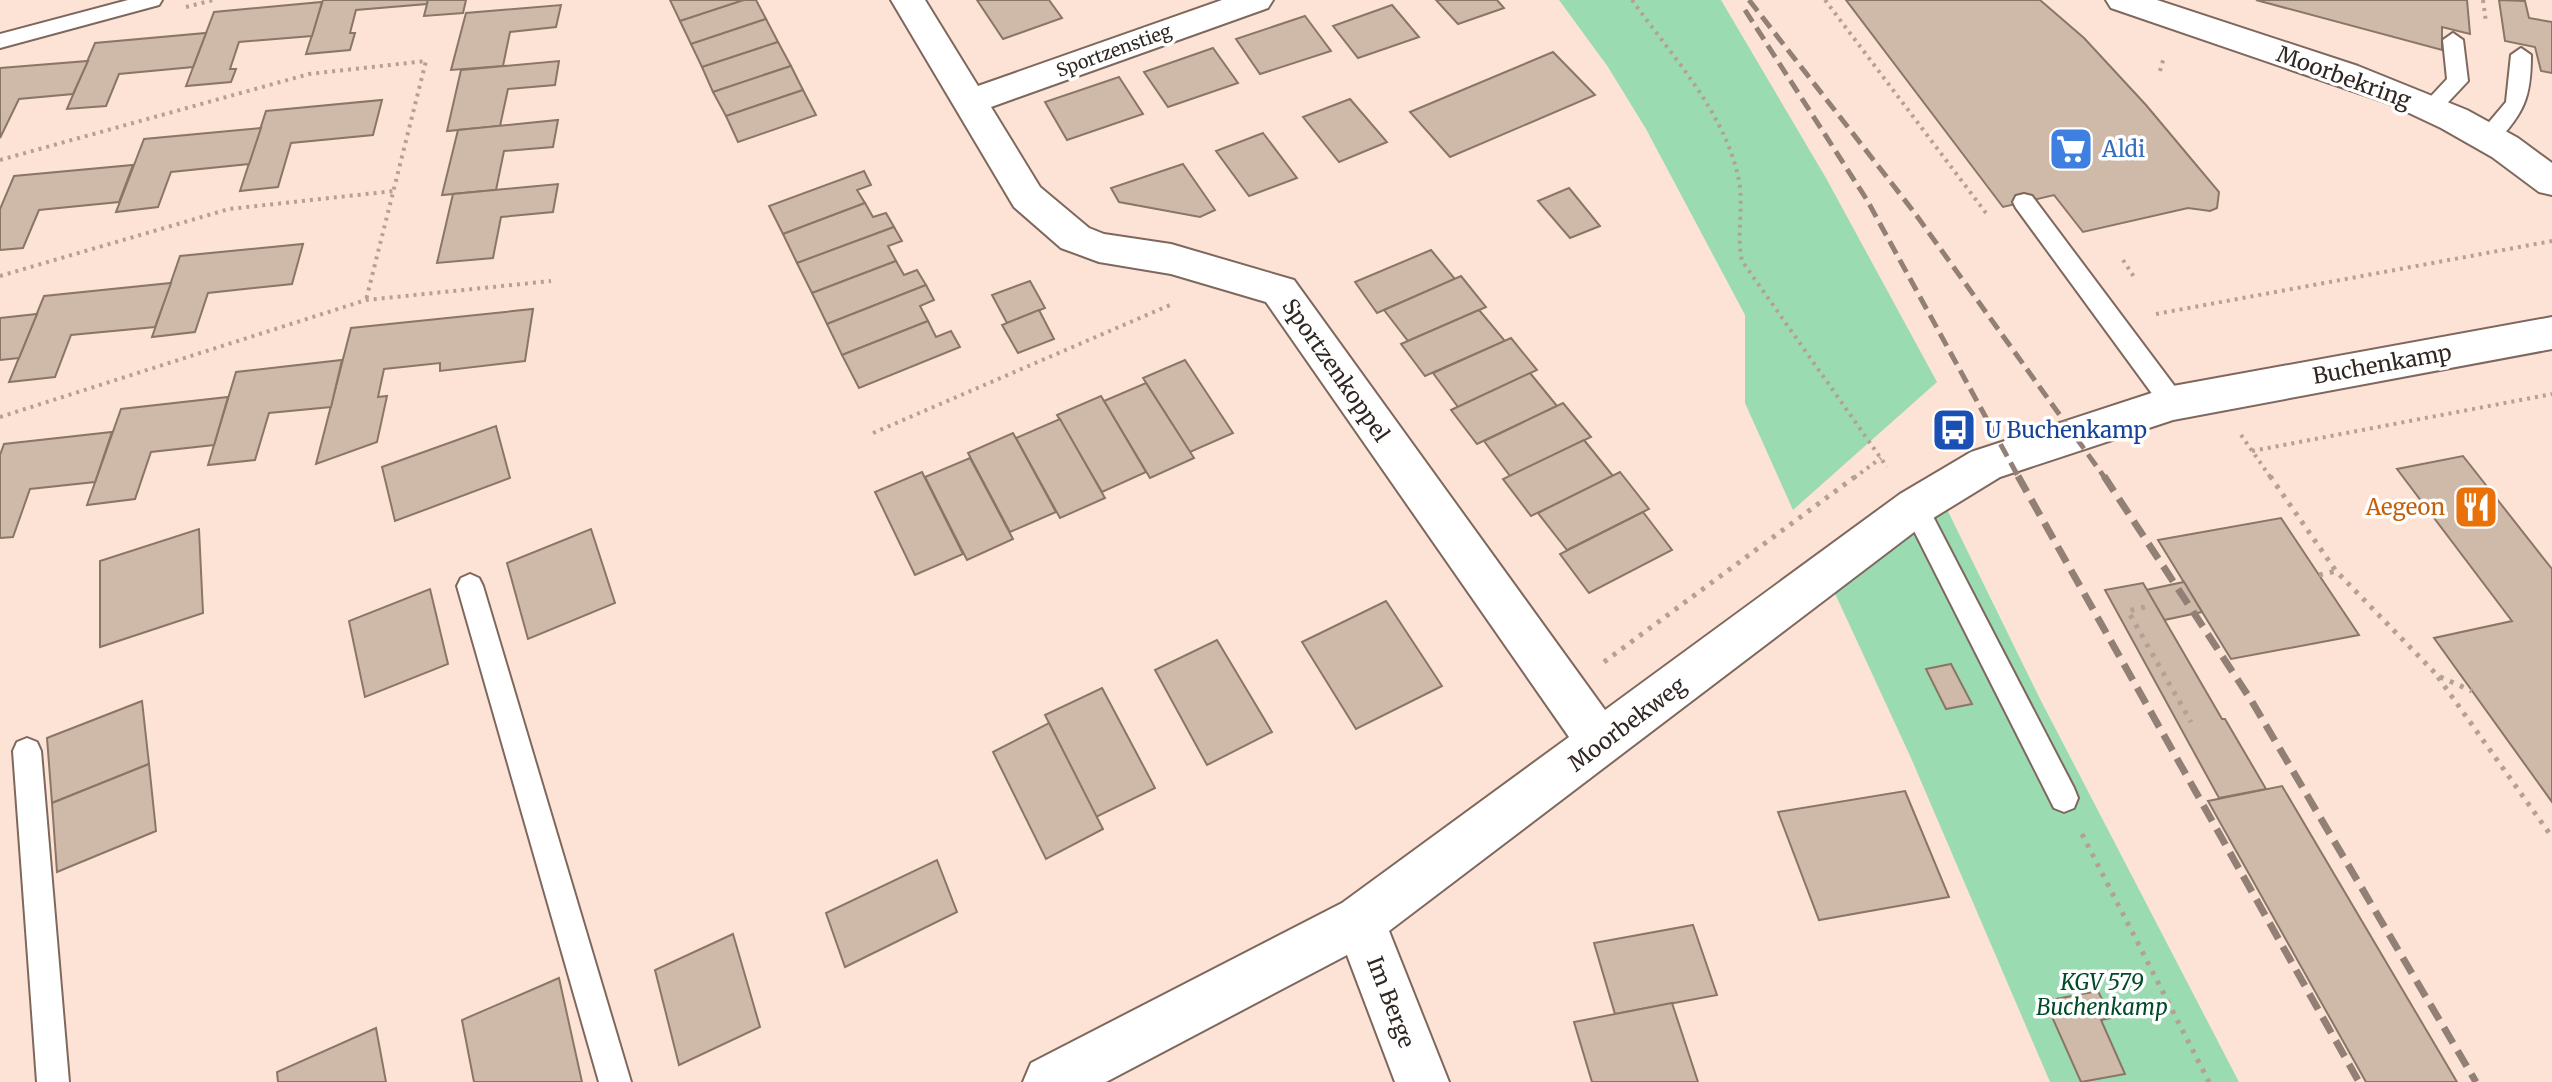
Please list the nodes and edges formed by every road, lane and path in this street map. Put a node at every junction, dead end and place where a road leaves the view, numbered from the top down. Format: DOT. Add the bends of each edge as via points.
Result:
graph roads {
  1 [pos="152,0"];
  2 [pos="908,0"];
  3 [pos="1256,0"];
  4 [pos="1632,0"];
  5 [pos="1825,0"];
  6 [pos="2123,0"];
  7 [pos="2453,40"];
  8 [pos="0,41"];
  9 [pos="2521,55"];
  10 [pos="972,101"];
  11 [pos="2430,109"];
  12 [pos="2487,139"];
  13 [pos="0,160"];
  14 [pos="2552,182"];
  15 [pos="394,191"];
  16 [pos="2024,202"];
  17 [pos="1995,224"];
  18 [pos="2552,241"];
  19 [pos="0,276"];
  20 [pos="1234,277"];
  21 [pos="551,281"];
  22 [pos="366,300"];
  23 [pos="2552,333"];
  24 [pos="2132,346"];
  25 [pos="2552,394"];
  26 [pos="2193,399"];
  27 [pos="0,417"];
  28 [pos="873,433"];
  29 [pos="2252,451"];
  30 [pos="1881,458"];
  31 [pos="1915,507"];
  32 [pos="2336,571"];
  33 [pos="2319,575"];
  34 [pos="470,586"];
  35 [pos="2145,607"];
  36 [pos="2438,676"];
  37 [pos="2472,691"];
  38 [pos="1564,692"];
  39 [pos="2191,722"];
  40 [pos="1601,743"];
  41 [pos="27,751"];
  42 [pos="2064,798"];
  43 [pos="2552,837"];
  44 [pos="1360,921"];
  45 [pos="53,1082"];
  46 [pos="615,1082"];
  47 [pos="1050,1082"];
  48 [pos="1422,1082"];
  49 [pos="2209,1082"];
  1 -- 8 [label="lane"];
  2 -- 10 [label="street, Sportzenkoppel"];
  3 -- 10 [label="street, Sportzenstieg"];
  4 -- 30 [label="path" via="1734,160 1740,183 1736,241 1742,261"];
  5 -- 17 [label="path"];
  6 -- 11 [label="street, Moorbekring"];
  7 -- 11 [label="lane" via="2458,81"];
  9 -- 12 [label="lane" via="2521,96 2512,114"];
  10 -- 20 [label="street, Sportzenkoppel" via="1027,197 1075,238"];
  11 -- 12 [label="street, Moorbekring"];
  12 -- 14 [label="street, Moorbekring"];
  13 -- 15 [label="path" via="309,74 426,61"];
  15 -- 19 [label="path" via="229,209"];
  15 -- 22 [label="path"];
  16 -- 24 [label="lane"];
  18 -- 24 [label="path" via="2133,319"];
  20 -- 28 [label="path"];
  20 -- 38 [label="street, Sportzenkoppel" via="1280,291"];
  21 -- 22 [label="path"];
  22 -- 27 [label="path"];
  23 -- 26 [label="street, Buchenkamp"];
  24 -- 26 [label="lane"];
  25 -- 29 [label="path"];
  26 -- 29 [label="path"];
  26 -- 31 [label="street, Moorbekweg" via="1986,464"];
  29 -- 32 [label="path"];
  30 -- 31 [label="path"];
  30 -- 38 [label="path"];
  31 -- 40 [label="street, Moorbekweg"];
  31 -- 42 [label="lane"];
  32 -- 33 [label="path"];
  32 -- 36 [label="path"];
  34 -- 46 [label="lane"];
  35 -- 39 [label="path" via="2128,611"];
  36 -- 37 [label="path"];
  36 -- 43 [label="path"];
  38 -- 40 [label="street, Sportzenkoppel"];
  40 -- 44 [label="street, Moorbekweg"];
  41 -- 45 [label="lane"];
  42 -- 49 [label="path"];
  44 -- 47 [label="street, Moorbekweg"];
  44 -- 48 [label="street, Im Berge"];
}
